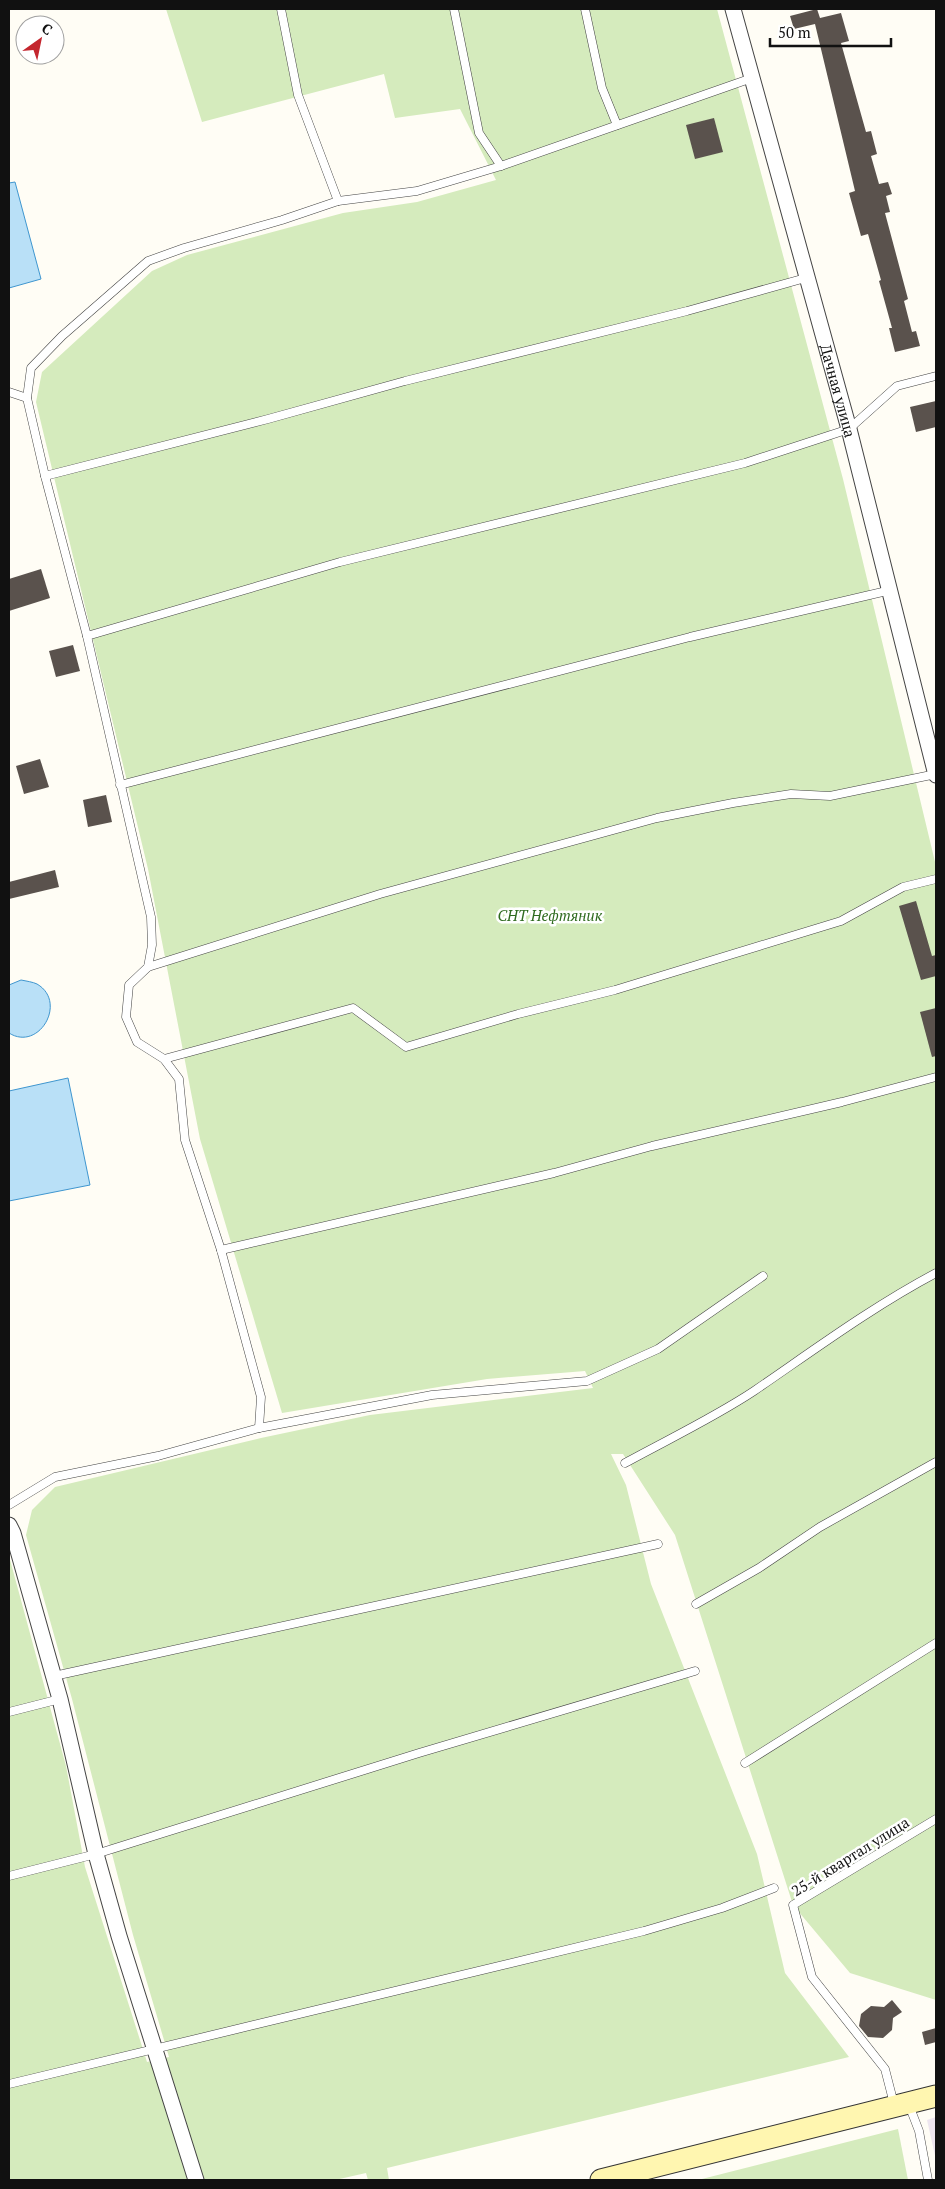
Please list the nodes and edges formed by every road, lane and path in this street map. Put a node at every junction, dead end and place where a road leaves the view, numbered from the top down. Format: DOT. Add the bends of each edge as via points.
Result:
graph roads {
  1 [pos="281,9"];
  2 [pos="454,9"];
  3 [pos="585,9"];
  4 [pos="733,9"];
  5 [pos="752,78"];
  6 [pos="617,124"];
  7 [pos="501,166"];
  8 [pos="338,201"];
  9 [pos="809,277"];
  10 [pos="936,376"];
  11 [pos="9,392"];
  12 [pos="27,398"];
  13 [pos="849,429"];
  14 [pos="45,476"];
  15 [pos="891,590"];
  16 [pos="87,636"];
  17 [pos="936,775"];
  18 [pos="120,785"];
  19 [pos="936,878"];
  20 [pos="148,967"];
  21 [pos="164,1059"];
  22 [pos="936,1077"];
  23 [pos="221,1250"];
  24 [pos="936,1274"];
  25 [pos="763,1276"];
  26 [pos="259,1428"];
  27 [pos="936,1462"];
  28 [pos="625,1463"];
  29 [pos="9,1505"];
  30 [pos="10,1531"];
  31 [pos="658,1544"];
  32 [pos="696,1604"];
  33 [pos="936,1643"];
  34 [pos="695,1671"];
  35 [pos="54,1676"];
  36 [pos="60,1699"];
  37 [pos="9,1712"];
  38 [pos="745,1763"];
  39 [pos="936,1818"];
  40 [pos="96,1854"];
  41 [pos="9,1876"];
  42 [pos="774,1888"];
  43 [pos="155,2048"];
  44 [pos="9,2084"];
  45 [pos="936,2096"];
  46 [pos="902,2104"];
  47 [pos="196,2180"];
  48 [pos="601,2180"];
  49 [pos="928,2180"];
  1 -- 8 [label="lane" via="298,95"];
  2 -- 7 [label="lane" via="479,133"];
  3 -- 6 [label="lane" via="602,88"];
  4 -- 5 [label="street, Дачная улица"];
  5 -- 6 [label="lane"];
  5 -- 9 [label="street, Дачная улица"];
  6 -- 7 [label="lane"];
  7 -- 8 [label="lane" via="416,192"];
  8 -- 12 [label="lane" via="148,261 62,336 31,368"];
  9 -- 13 [label="street, Дачная улица"];
  9 -- 14 [label="lane"];
  10 -- 13 [label="lane" via="897,386"];
  11 -- 12 [label="lane"];
  12 -- 14 [label="lane"];
  13 -- 15 [label="street, Дачная улица"];
  13 -- 16 [label="lane" via="745,463 340,562"];
  14 -- 16 [label="lane"];
  15 -- 17 [label="street, Дачная улица"];
  15 -- 18 [label="lane" via="690,637"];
  16 -- 18 [label="lane"];
  17 -- 20 [label="lane" via="830,796 791,794 657,818 380,894"];
  18 -- 20 [label="lane" via="151,917 152,945"];
  19 -- 21 [label="lane" via="903,887 841,921 615,990 406,1047 353,1008"];
  20 -- 21 [label="lane" via="129,985 126,1017 136,1042"];
  21 -- 23 [label="lane" via="179,1079 185,1140"];
  22 -- 23 [label="lane" via="554,1173"];
  23 -- 26 [label="lane" via="261,1398"];
  24 -- 28 [label="lane" via="817,1346 753,1392"];
  25 -- 26 [label="lane" via="658,1349 587,1381 432,1395"];
  26 -- 29 [label="lane" via="158,1456 55,1477"];
  27 -- 32 [label="lane"];
  30 -- 35 [label="street"];
  31 -- 35 [label="lane"];
  33 -- 38 [label="lane"];
  34 -- 40 [label="lane"];
  35 -- 36 [label="street"];
  36 -- 37 [label="lane"];
  36 -- 40 [label="street"];
  39 -- 46 [label="lane, 25-й квартал улица" via="793,1905 812,1977 885,2069"];
  40 -- 41 [label="lane"];
  40 -- 43 [label="street"];
  42 -- 43 [label="lane" via="722,1908 644,1931"];
  43 -- 44 [label="lane"];
  43 -- 47 [label="street"];
  45 -- 46 [label="street"];
  46 -- 48 [label="street"];
  46 -- 49 [label="lane" via="919,2131"];
}
